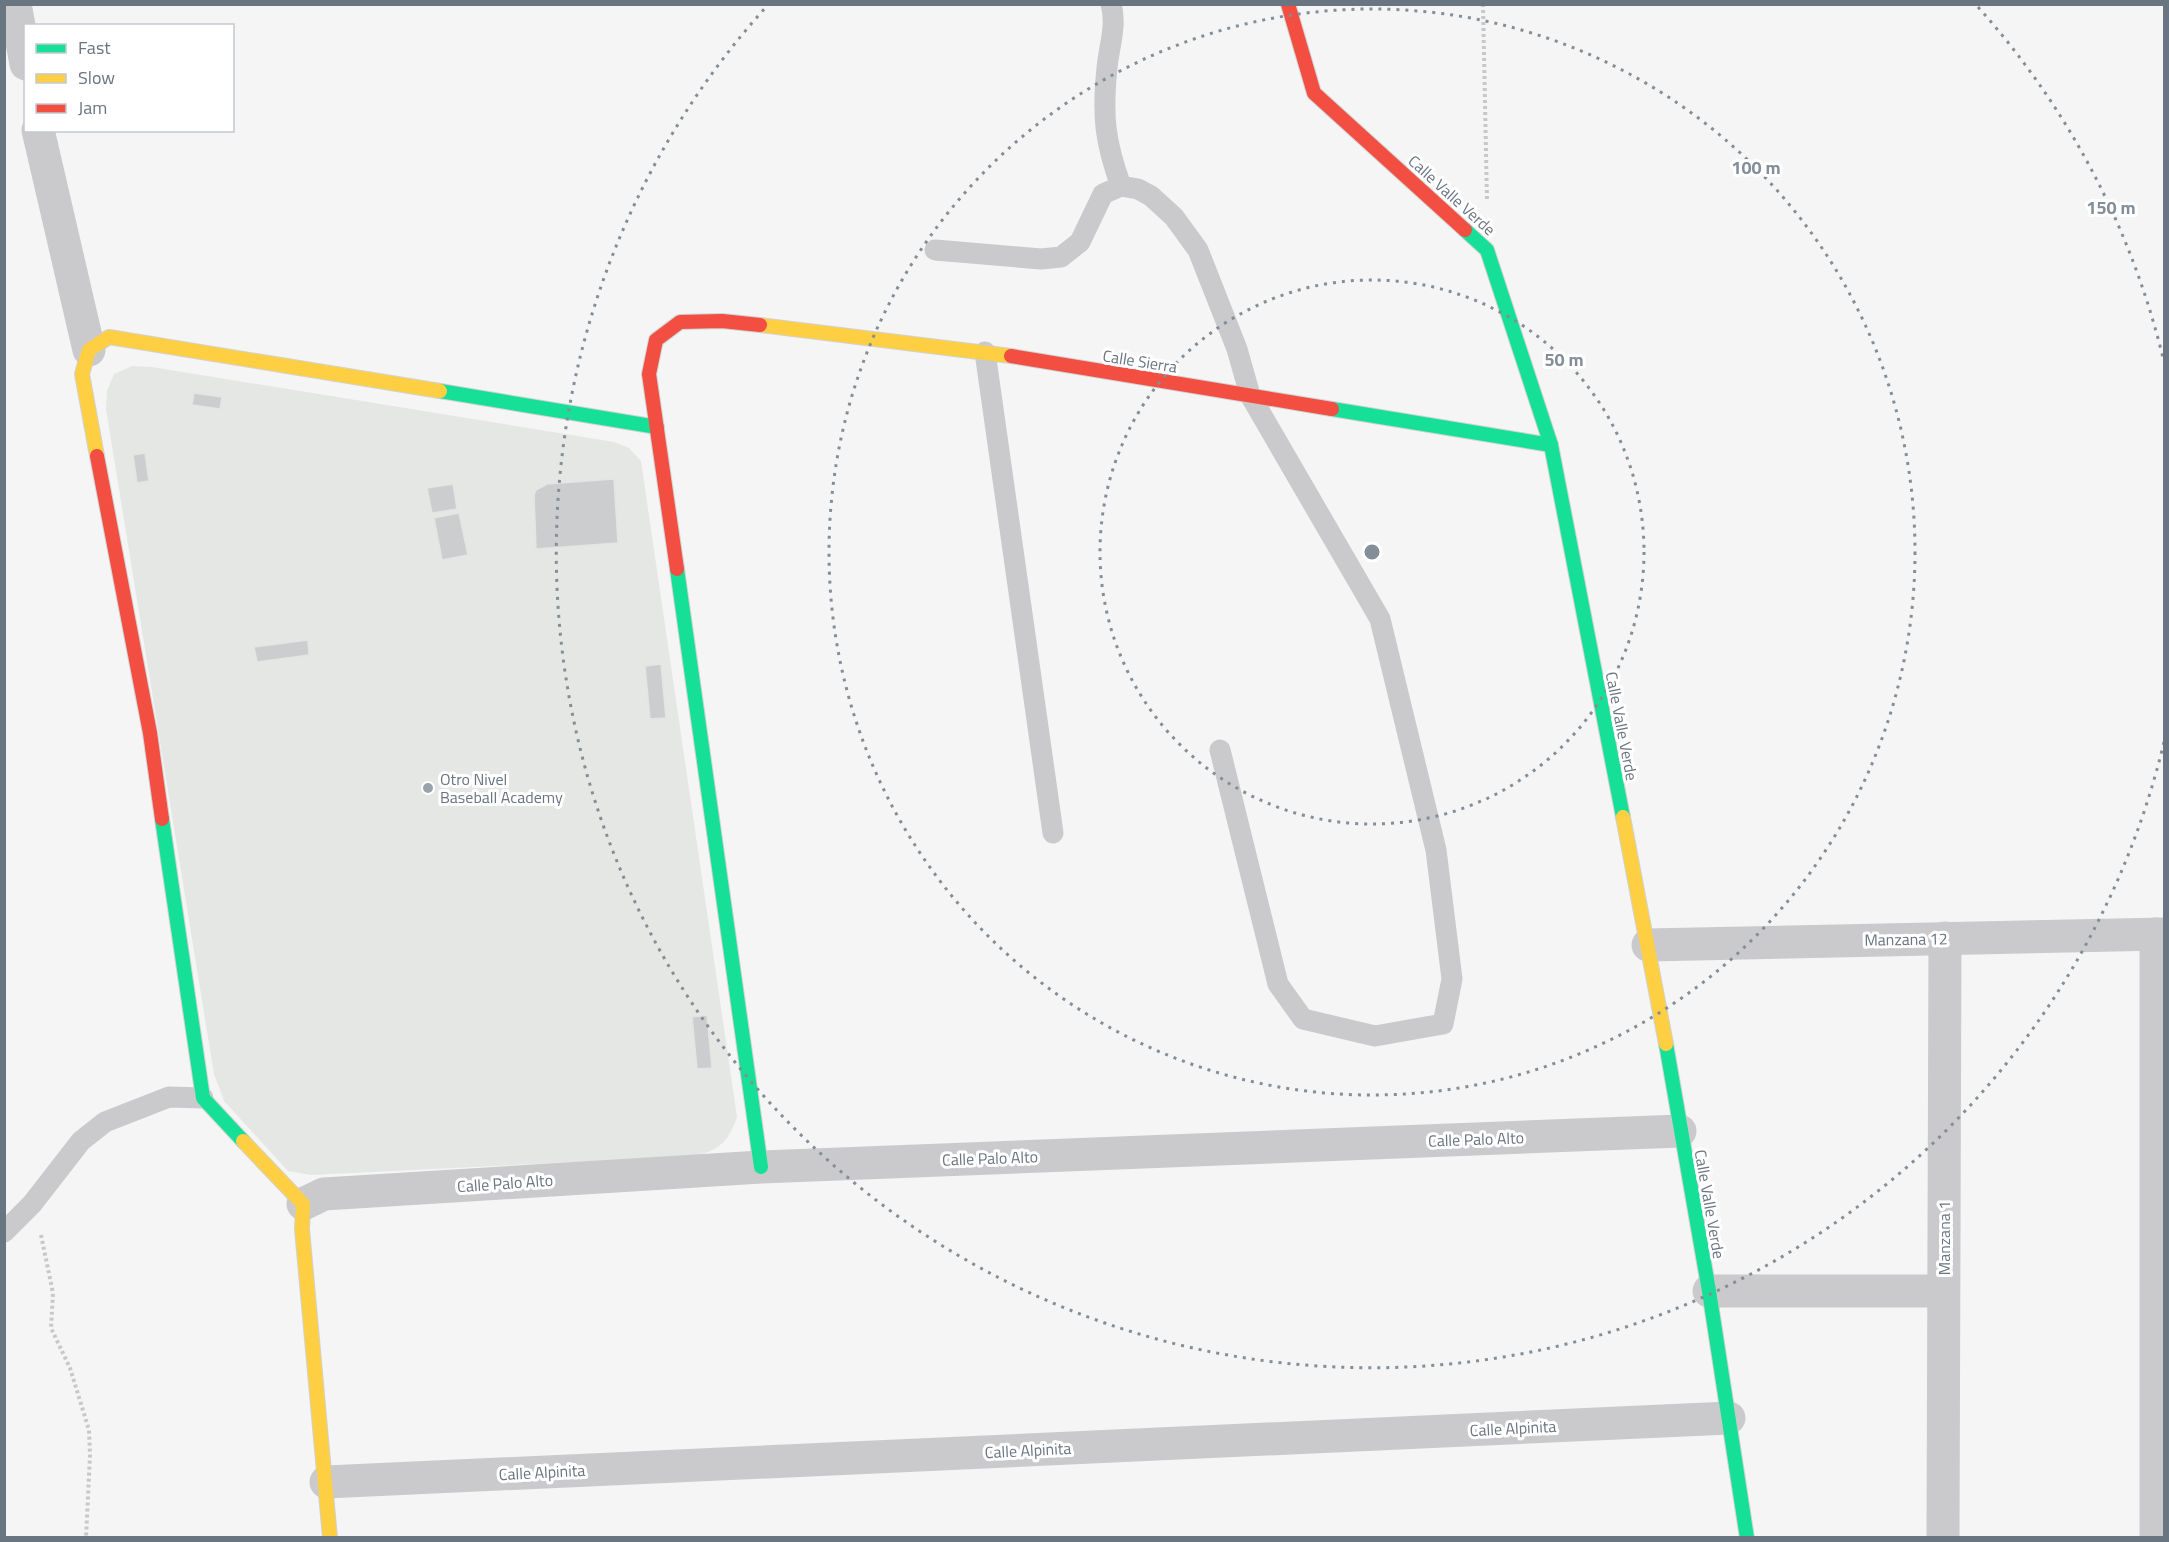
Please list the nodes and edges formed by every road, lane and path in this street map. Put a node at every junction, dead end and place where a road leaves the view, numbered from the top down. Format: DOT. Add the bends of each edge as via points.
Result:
graph roads {
  1 [pos="15,4"];
  2 [pos="1111,4"];
  3 [pos="1288,4"];
  4 [pos="1483,4"];
  5 [pos="24,53"];
  6 [pos="38,132"];
  7 [pos="1121,186"];
  8 [pos="1487,249"];
  9 [pos="935,250"];
  10 [pos="88,350"];
  11 [pos="985,352"];
  12 [pos="1250,395"];
  13 [pos="657,427"];
  14 [pos="1551,445"];
  15 [pos="1220,750"];
  16 [pos="1053,833"];
  17 [pos="2160,934"];
  18 [pos="1945,938"];
  19 [pos="1648,945"];
  20 [pos="203,1098"];
  21 [pos="1680,1131"];
  22 [pos="761,1167"];
  23 [pos="32,1204"];
  24 [pos="303,1204"];
  25 [pos="4,1232"];
  26 [pos="1709,1291"];
  27 [pos="1943,1291"];
  28 [pos="1729,1418"];
  29 [pos="326,1482"];
  30 [pos="86,1538"];
  31 [pos="330,1538"];
  32 [pos="1747,1538"];
  33 [pos="1943,1538"];
  34 [pos="2156,1538"];
  1 -- 5 [label="street"];
  2 -- 7 [label="lane" via="1115,19 1107,68 1104,131"];
  3 -- 8 [label="street, Calle Valle Verde" via="1314,93"];
  4 -- 8 [label="path"];
  6 -- 10 [label="street"];
  7 -- 9 [label="lane" via="1102,194 1080,242 1061,257 1041,259"];
  7 -- 12 [label="lane" via="1151,196 1174,217 1198,250 1237,349"];
  8 -- 14 [label="street, Calle Valle Verde"];
  10 -- 13 [label="street" via="109,337"];
  10 -- 20 [label="street" via="82,374 150,734"];
  11 -- 12 [label="street, Calle Sierra"];
  11 -- 13 [label="street, Calle Sierra" via="722,321 680,322 656,340 650,374"];
  11 -- 16 [label="lane"];
  12 -- 14 [label="street, Calle Sierra"];
  12 -- 15 [label="lane" via="1380,619 1436,850 1452,979 1443,1024 1375,1036 1303,1019 1278,984"];
  13 -- 22 [label="street, Calle Sierra"];
  14 -- 19 [label="street, Calle Valle Verde"];
  17 -- 18 [label="street, Manzana 12"];
  17 -- 34 [label="street"];
  18 -- 19 [label="street, Manzana 12"];
  18 -- 27 [label="street, Manzana 1"];
  19 -- 21 [label="street, Calle Valle Verde"];
  20 -- 23 [label="lane" via="169,1097 105,1122 81,1141"];
  20 -- 24 [label="street"];
  21 -- 22 [label="street, Calle Palo Alto"];
  21 -- 26 [label="street, Calle Valle Verde"];
  22 -- 24 [label="street, Calle Palo Alto" via="324,1194"];
  23 -- 25 [label="lane"];
  23 -- 30 [label="path" via="53,1293 51,1328 70,1368 88,1430"];
  24 -- 29 [label="street" via="302,1229"];
  26 -- 27 [label="street"];
  26 -- 28 [label="street, Calle Valle Verde"];
  27 -- 33 [label="street, Manzana 1"];
  28 -- 29 [label="street, Calle Alpinita"];
  28 -- 32 [label="street, Calle Valle Verde"];
  29 -- 31 [label="street"];
}
